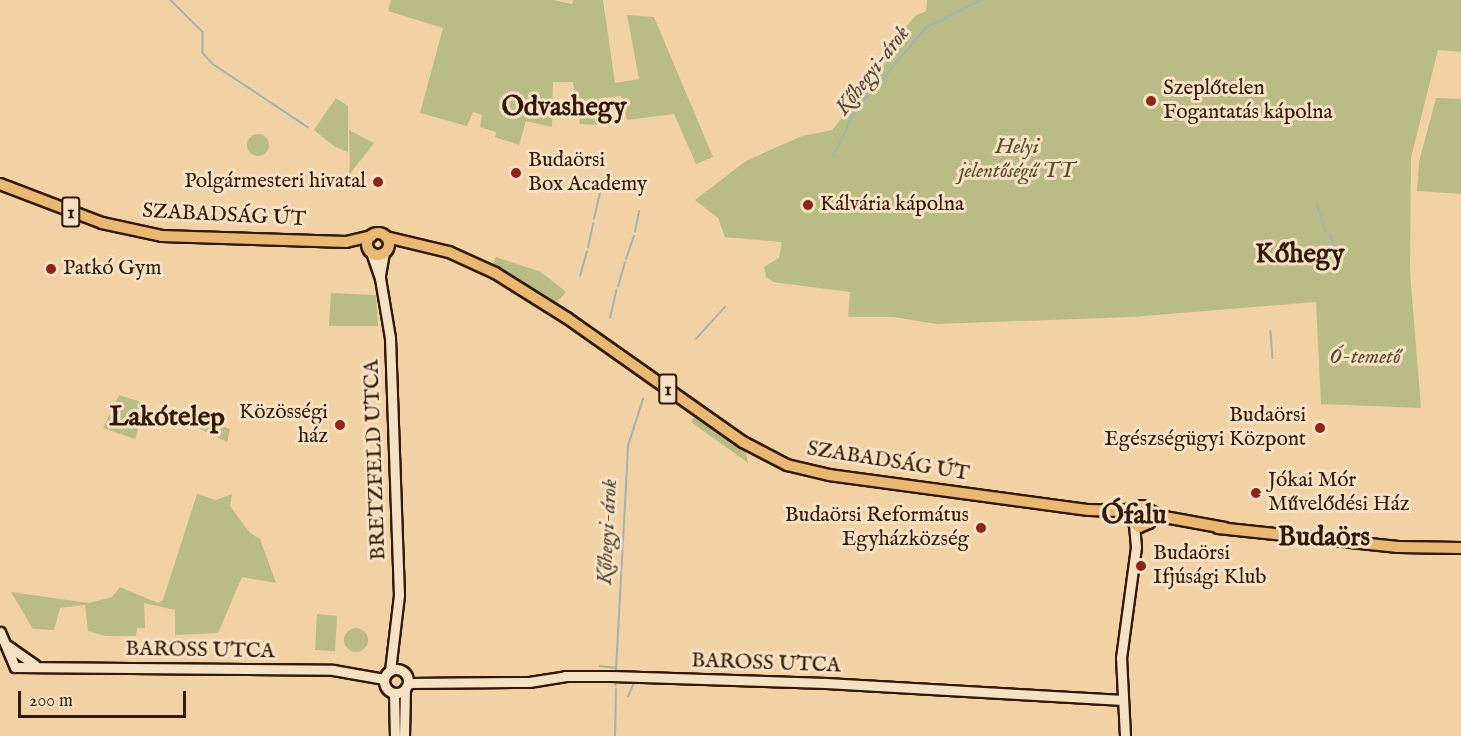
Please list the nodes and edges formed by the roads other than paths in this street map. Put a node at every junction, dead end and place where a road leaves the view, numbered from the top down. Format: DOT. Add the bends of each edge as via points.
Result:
graph roads {
  1 [pos="0,184"];
  2 [pos="371,236"];
  3 [pos="346,242"];
  4 [pos="386,246"];
  5 [pos="369,251"];
  6 [pos="380,278"];
  7 [pos="1133,509"];
  8 [pos="1089,510"];
  9 [pos="1150,511"];
  10 [pos="1139,524"];
  11 [pos="1225,528"];
  12 [pos="1461,548"];
  13 [pos="0,632"];
  14 [pos="8,646"];
  15 [pos="36,666"];
  16 [pos="395,670"];
  17 [pos="384,680"];
  18 [pos="407,686"];
  19 [pos="394,693"];
  20 [pos="1123,700"];
  21 [pos="394,736"];
  22 [pos="404,736"];
  23 [pos="1125,736"];
  1 -- 3 [label="main road, SZABADSÁG ÚT / 1" via="94,221 144,233 177,238"];
  2 -- 3 [label="main road, SZABADSÁG ÚT / 1"];
  2 -- 4 [label="main road, 1"];
  2 -- 5 [label="main road"];
  3 -- 5 [label="main road, SZABADSÁG ÚT / 1"];
  4 -- 5 [label="main road, 1"];
  4 -- 6 [label="street, BRETZFELD UTCA"];
  4 -- 8 [label="main road, SZABADSÁG ÚT / 1" via="420,244 495,273 567,318 743,442 787,465 829,476"];
  5 -- 6 [label="street, BRETZFELD UTCA"];
  6 -- 16 [label="street, BRETZFELD UTCA" via="390,338 399,595"];
  7 -- 8 [label="main road, SZABADSÁG ÚT / 1"];
  7 -- 9 [label="main road, 1" via="1142,506"];
  7 -- 10 [label="main road"];
  8 -- 10 [label="main road, SZABADSÁG ÚT / 1"];
  9 -- 10 [label="main road"];
  9 -- 11 [label="main road, SZABADSÁG ÚT / 1"];
  10 -- 11 [label="main road, SZABADSÁG ÚT / 1"];
  10 -- 20 [label="street" via="1121,651"];
  11 -- 12 [label="main road, SZABADSÁG ÚT / 1" via="1408,548"];
  13 -- 14 [label="street"];
  14 -- 15 [label="street"];
  14 -- 15 [label="street, BAROSS UTCA" via="15,667"];
  15 -- 17 [label="street, BAROSS UTCA" via="333,670"];
  16 -- 17 [label="street"];
  16 -- 18 [label="street"];
  17 -- 19 [label="street"];
  18 -- 19 [label="street, BAROSS UTCA"];
  18 -- 20 [label="street, BAROSS UTCA" via="612,676"];
  18 -- 22 [label="street"];
  19 -- 21 [label="street"];
  20 -- 23 [label="street"];
}
